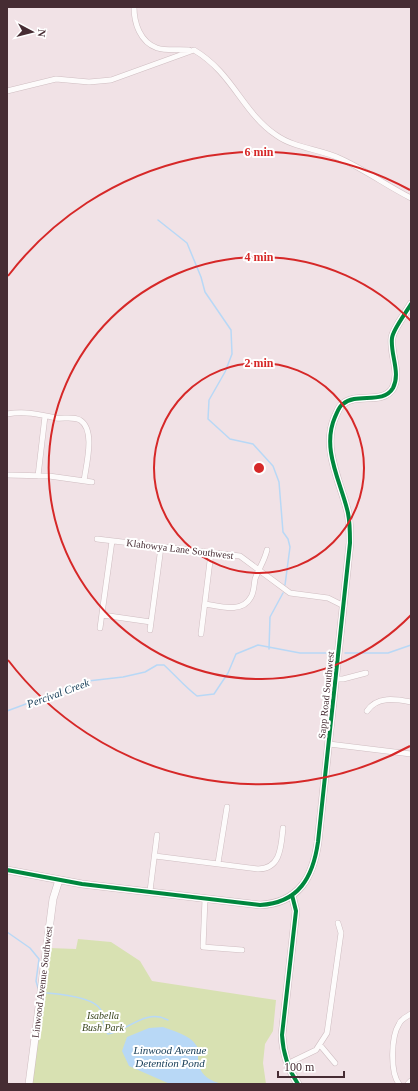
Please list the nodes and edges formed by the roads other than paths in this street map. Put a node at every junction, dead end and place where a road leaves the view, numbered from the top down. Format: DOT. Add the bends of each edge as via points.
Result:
graph roads {
  1 [pos="134,7"];
  2 [pos="192,50"];
  3 [pos="7,91"];
  4 [pos="411,198"];
  5 [pos="411,304"];
  6 [pos="7,414"];
  7 [pos="45,416"];
  8 [pos="7,475"];
  9 [pos="38,476"];
  10 [pos="84,481"];
  11 [pos="92,482"];
  12 [pos="97,539"];
  13 [pos="112,541"];
  14 [pos="161,547"];
  15 [pos="267,550"];
  16 [pos="211,553"];
  17 [pos="259,570"];
  18 [pos="205,604"];
  19 [pos="344,606"];
  20 [pos="102,615"];
  21 [pos="151,622"];
  22 [pos="100,628"];
  23 [pos="150,630"];
  24 [pos="201,634"];
  25 [pos="366,673"];
  26 [pos="335,679"];
  27 [pos="411,702"];
  28 [pos="367,711"];
  29 [pos="329,744"];
  30 [pos="411,754"];
  31 [pos="227,807"];
  32 [pos="283,828"];
  33 [pos="157,835"];
  34 [pos="155,856"];
  35 [pos="218,863"];
  36 [pos="7,870"];
  37 [pos="59,880"];
  38 [pos="150,892"];
  39 [pos="292,895"];
  40 [pos="205,899"];
  41 [pos="338,923"];
  42 [pos="242,950"];
  43 [pos="411,1014"];
  44 [pos="320,1045"];
  45 [pos="335,1063"];
  46 [pos="287,1064"];
  47 [pos="29,1084"];
  48 [pos="298,1084"];
  49 [pos="399,1084"];
  1 -- 2 [label="street" via="137,29 145,41 157,48"];
  2 -- 3 [label="street" via="111,80 88,82 56,79"];
  2 -- 4 [label="street" via="207,58 219,69 263,125 277,136 338,157"];
  5 -- 19 [label="street, Sapp Road Southwest" via="392,337 391,351 396,371 392,390 385,396 354,399 343,404 337,412 329,434 350,529"];
  6 -- 7 [label="street" via="25,412"];
  7 -- 9 [label="street"];
  7 -- 10 [label="street" via="73,418 85,425 89,439"];
  8 -- 9 [label="street"];
  9 -- 10 [label="street"];
  10 -- 11 [label="street"];
  12 -- 13 [label="street, Klahowya Lane Southwest"];
  13 -- 14 [label="street, Klahowya Lane Southwest"];
  13 -- 20 [label="street"];
  14 -- 16 [label="street, Klahowya Lane Southwest"];
  14 -- 21 [label="street"];
  15 -- 17 [label="street" via="264,563"];
  16 -- 17 [label="street, Klahowya Lane Southwest" via="240,556"];
  16 -- 18 [label="street"];
  17 -- 18 [label="street" via="252,596 247,603 232,608"];
  17 -- 19 [label="street, Klahowya Lane Southwest" via="293,594 328,598"];
  18 -- 24 [label="street"];
  19 -- 26 [label="street, Sapp Road Southwest"];
  20 -- 21 [label="street"];
  20 -- 22 [label="street"];
  21 -- 23 [label="street"];
  25 -- 26 [label="street" via="343,680"];
  26 -- 29 [label="street, Sapp Road Southwest"];
  27 -- 28 [label="street" via="386,699 372,705"];
  29 -- 30 [label="street"];
  29 -- 39 [label="street, Sapp Road Southwest" via="314,863 305,883"];
  31 -- 35 [label="street"];
  32 -- 35 [label="street" via="279,854 270,866 258,869"];
  33 -- 34 [label="street"];
  34 -- 35 [label="street"];
  34 -- 38 [label="street"];
  36 -- 37 [label="street, Sapp Road Southwest"];
  37 -- 38 [label="street, Sapp Road Southwest"];
  37 -- 47 [label="street, Linwood Avenue Southwest" via="53,899"];
  38 -- 40 [label="street, Sapp Road Southwest"];
  39 -- 40 [label="street, Sapp Road Southwest" via="273,904 260,905"];
  39 -- 46 [label="street" via="296,911 282,1035"];
  40 -- 42 [label="street" via="203,946"];
  41 -- 44 [label="street" via="341,933 329,1027"];
  43 -- 49 [label="street" via="399,1022 396,1032 393,1066"];
  44 -- 45 [label="street"];
  44 -- 46 [label="street" via="308,1055"];
  46 -- 48 [label="street"];
}
